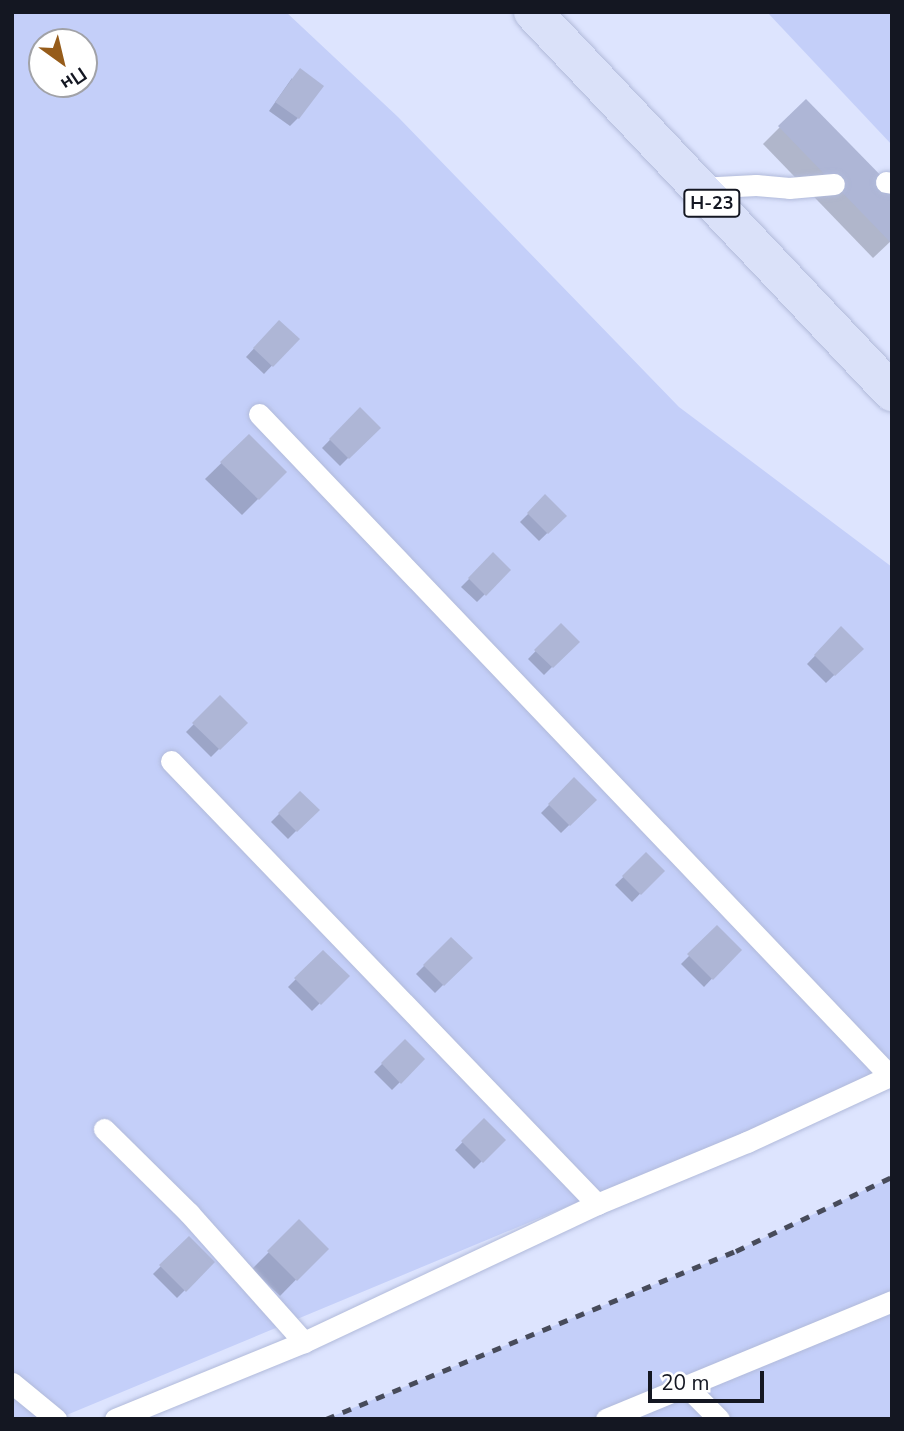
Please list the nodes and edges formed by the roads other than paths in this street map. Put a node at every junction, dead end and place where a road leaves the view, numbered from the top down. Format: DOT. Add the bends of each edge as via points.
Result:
graph roads {
  1 [pos="533,12"];
  2 [pos="834,184"];
  3 [pos="698,188"];
  4 [pos="892,393"];
  5 [pos="259,414"];
  6 [pos="172,761"];
  7 [pos="891,1075"];
  8 [pos="104,1129"];
  9 [pos="597,1204"];
  10 [pos="892,1300"];
  11 [pos="304,1342"];
  12 [pos="12,1382"];
  13 [pos="685,1385"];
  14 [pos="56,1419"];
  15 [pos="115,1419"];
  16 [pos="606,1419"];
  17 [pos="719,1419"];
  1 -- 3 [label="main road, Н-23"];
  2 -- 3 [label="lane"];
  3 -- 4 [label="main road, Н-23"];
  5 -- 7 [label="lane"];
  6 -- 9 [label="lane"];
  7 -- 9 [label="lane"];
  8 -- 11 [label="lane" via="189,1213"];
  9 -- 11 [label="lane"];
  10 -- 13 [label="lane"];
  11 -- 15 [label="lane"];
  12 -- 14 [label="lane"];
  13 -- 16 [label="lane"];
  13 -- 17 [label="lane"];
}
